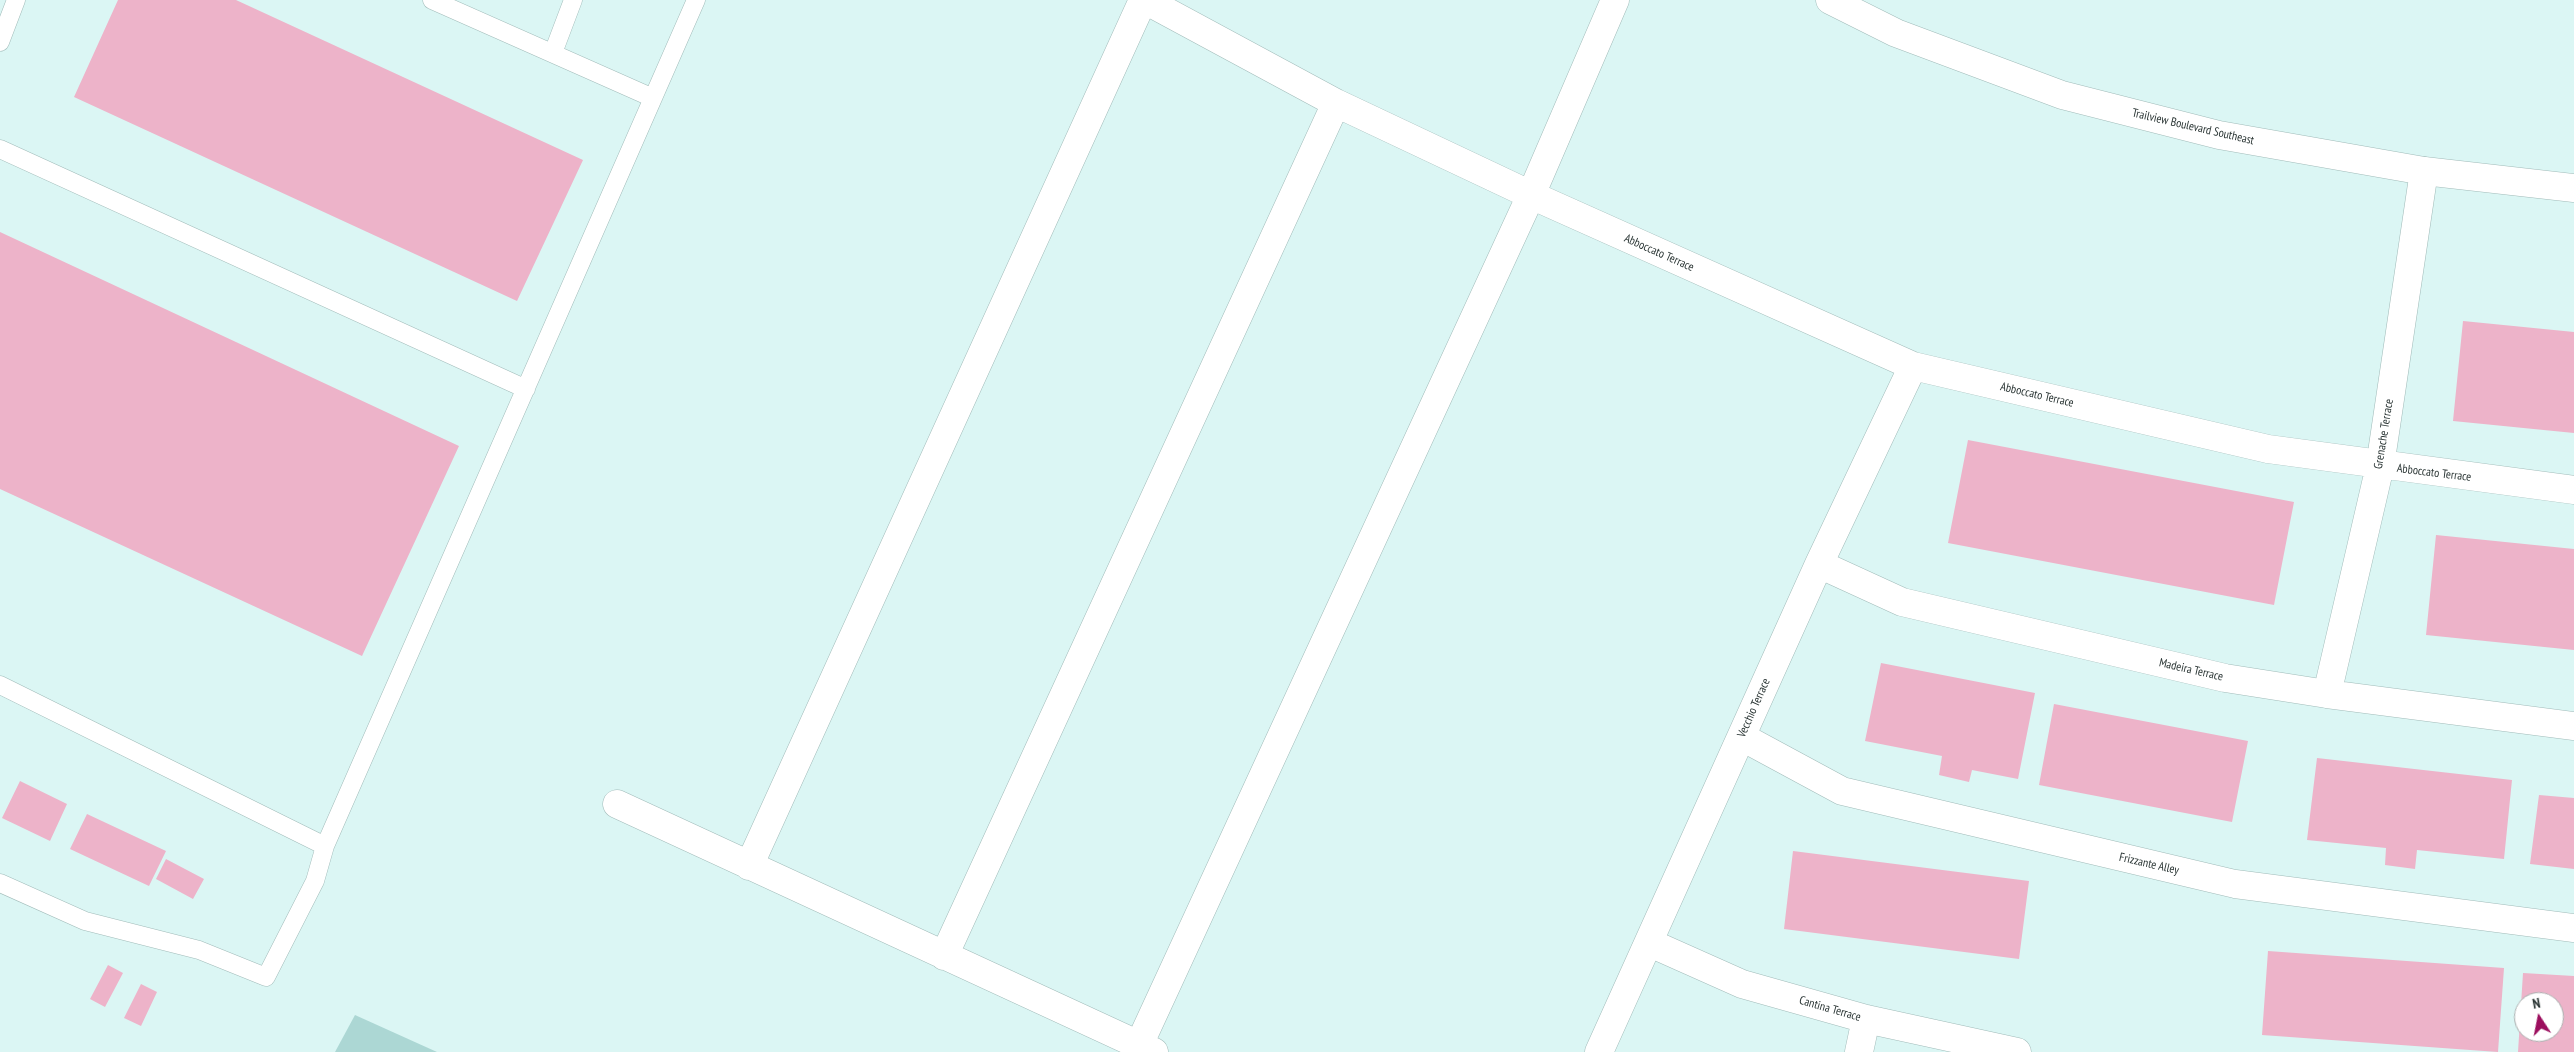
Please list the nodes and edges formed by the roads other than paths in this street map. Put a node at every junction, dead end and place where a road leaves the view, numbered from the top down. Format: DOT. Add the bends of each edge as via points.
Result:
graph roads {
  1 [pos="16,0"];
  2 [pos="432,0"];
  3 [pos="574,0"];
  4 [pos="696,0"];
  5 [pos="1144,0"];
  6 [pos="1615,0"];
  7 [pos="1830,0"];
  8 [pos="0,42"];
  9 [pos="553,53"];
  10 [pos="653,98"];
  11 [pos="1336,103"];
  12 [pos="0,149"];
  13 [pos="2424,171"];
  14 [pos="2574,188"];
  15 [pos="1530,196"];
  16 [pos="1913,366"];
  17 [pos="526,389"];
  18 [pos="2380,466"];
  19 [pos="2574,490"];
  20 [pos="1819,564"];
  21 [pos="0,685"];
  22 [pos="2326,694"];
  23 [pos="2574,726"];
  24 [pos="1742,737"];
  25 [pos="617,804"];
  26 [pos="325,846"];
  27 [pos="748,866"];
  28 [pos="0,883"];
  29 [pos="2574,928"];
  30 [pos="1650,943"];
  31 [pos="944,956"];
  32 [pos="1866,1019"];
  33 [pos="1146,1049"];
  34 [pos="1599,1052"];
  35 [pos="1859,1052"];
  36 [pos="2017,1052"];
  1 -- 8 [label="lane"];
  2 -- 9 [label="lane"];
  3 -- 9 [label="lane"];
  4 -- 10 [label="lane"];
  5 -- 11 [label="street, Abboccato Terrace"];
  5 -- 27 [label="street"];
  6 -- 15 [label="street"];
  7 -- 13 [label="street, Trailview Boulevard Southeast" via="1896,33 2062,95 2219,135"];
  9 -- 10 [label="lane"];
  10 -- 17 [label="lane"];
  11 -- 15 [label="street, Abboccato Terrace"];
  11 -- 31 [label="street"];
  12 -- 17 [label="lane"];
  13 -- 14 [label="street, Trailview Boulevard Southeast"];
  13 -- 18 [label="street, Grenache Terrace"];
  15 -- 16 [label="street, Abboccato Terrace"];
  15 -- 33 [label="street"];
  16 -- 18 [label="street, Abboccato Terrace" via="2268,449"];
  16 -- 20 [label="street, Vecchio Terrace"];
  17 -- 26 [label="lane"];
  18 -- 19 [label="street, Abboccato Terrace"];
  18 -- 22 [label="street, Grenache Terrace"];
  20 -- 22 [label="street, Madeira Terrace" via="1902,602 2225,678"];
  20 -- 24 [label="street, Vecchio Terrace"];
  21 -- 26 [label="lane"];
  22 -- 23 [label="street, Madeira Terrace"];
  24 -- 29 [label="street, Frizzante Alley" via="1842,791 2236,884"];
  24 -- 30 [label="street, Vecchio Terrace"];
  25 -- 27 [label="street"];
  26 -- 28 [label="lane" via="315,881 266,977 199,950 85,921"];
  27 -- 31 [label="street"];
  30 -- 32 [label="street, Cantina Terrace" via="1742,984"];
  30 -- 34 [label="street, Vecchio Terrace"];
  31 -- 33 [label="street"];
  32 -- 35 [label="street"];
  32 -- 36 [label="street, Cantina Terrace"];
}
